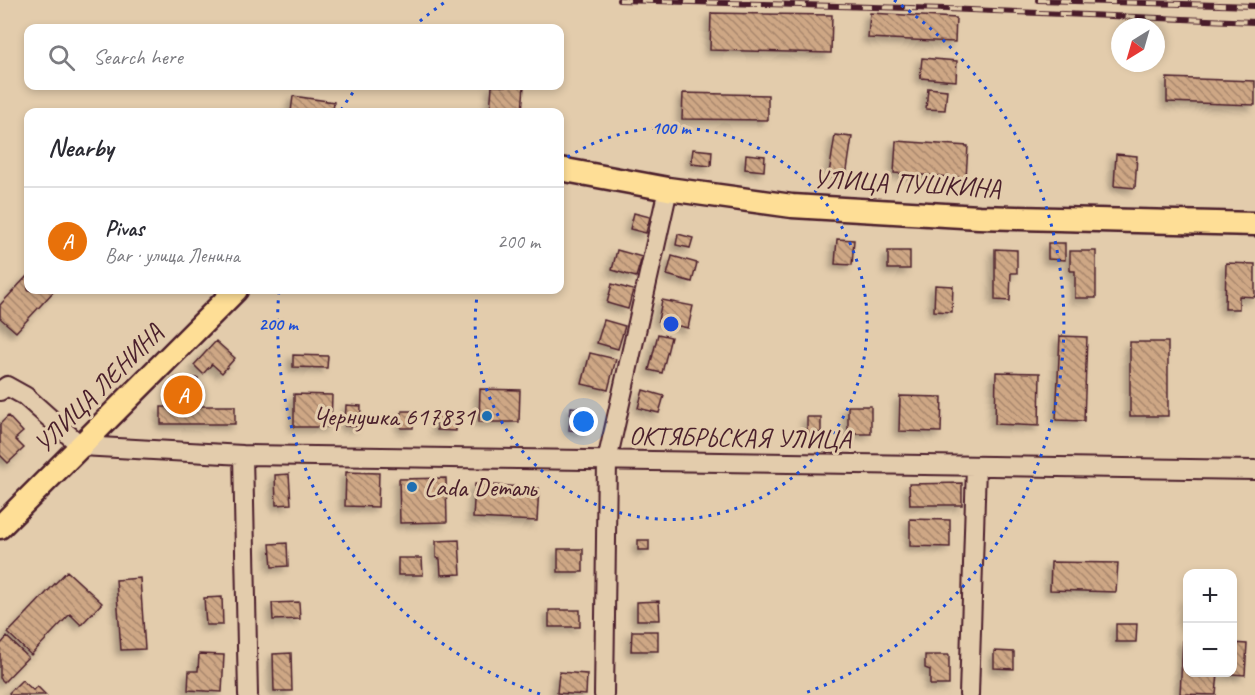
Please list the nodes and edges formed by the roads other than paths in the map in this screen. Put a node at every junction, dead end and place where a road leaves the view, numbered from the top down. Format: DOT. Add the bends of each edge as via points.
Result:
graph roads {
  1 [pos="564,170"];
  2 [pos="668,189"];
  3 [pos="1255,224"];
  4 [pos="232,294"];
  5 [pos="3,389"];
  6 [pos="81,446"];
  7 [pos="243,455"];
  8 [pos="607,461"];
  9 [pos="976,466"];
  10 [pos="1255,470"];
  11 [pos="0,527"];
  12 [pos="248,695"];
  13 [pos="604,695"];
  14 [pos="969,695"];
  1 -- 2 [label="main road, УЛИЦА ПУШКИНА"];
  2 -- 3 [label="main road, УЛИЦА ПУШКИНА" via="803,207"];
  2 -- 8 [label="street"];
  4 -- 6 [label="main road, УЛИЦА ЛЕНИНА"];
  5 -- 6 [label="street" via="25,396"];
  6 -- 7 [label="street, ОКТЯБРЬСКАЯ УЛИЦА"];
  6 -- 11 [label="main road, УЛИЦА ЛЕНИНА"];
  7 -- 8 [label="street, ОКТЯБРЬСКАЯ УЛИЦА"];
  7 -- 12 [label="street"];
  8 -- 9 [label="street, ОКТЯБРЬСКАЯ УЛИЦА"];
  8 -- 13 [label="street"];
  9 -- 10 [label="street, ОКТЯБРЬСКАЯ УЛИЦА"];
  9 -- 14 [label="street"];
}
